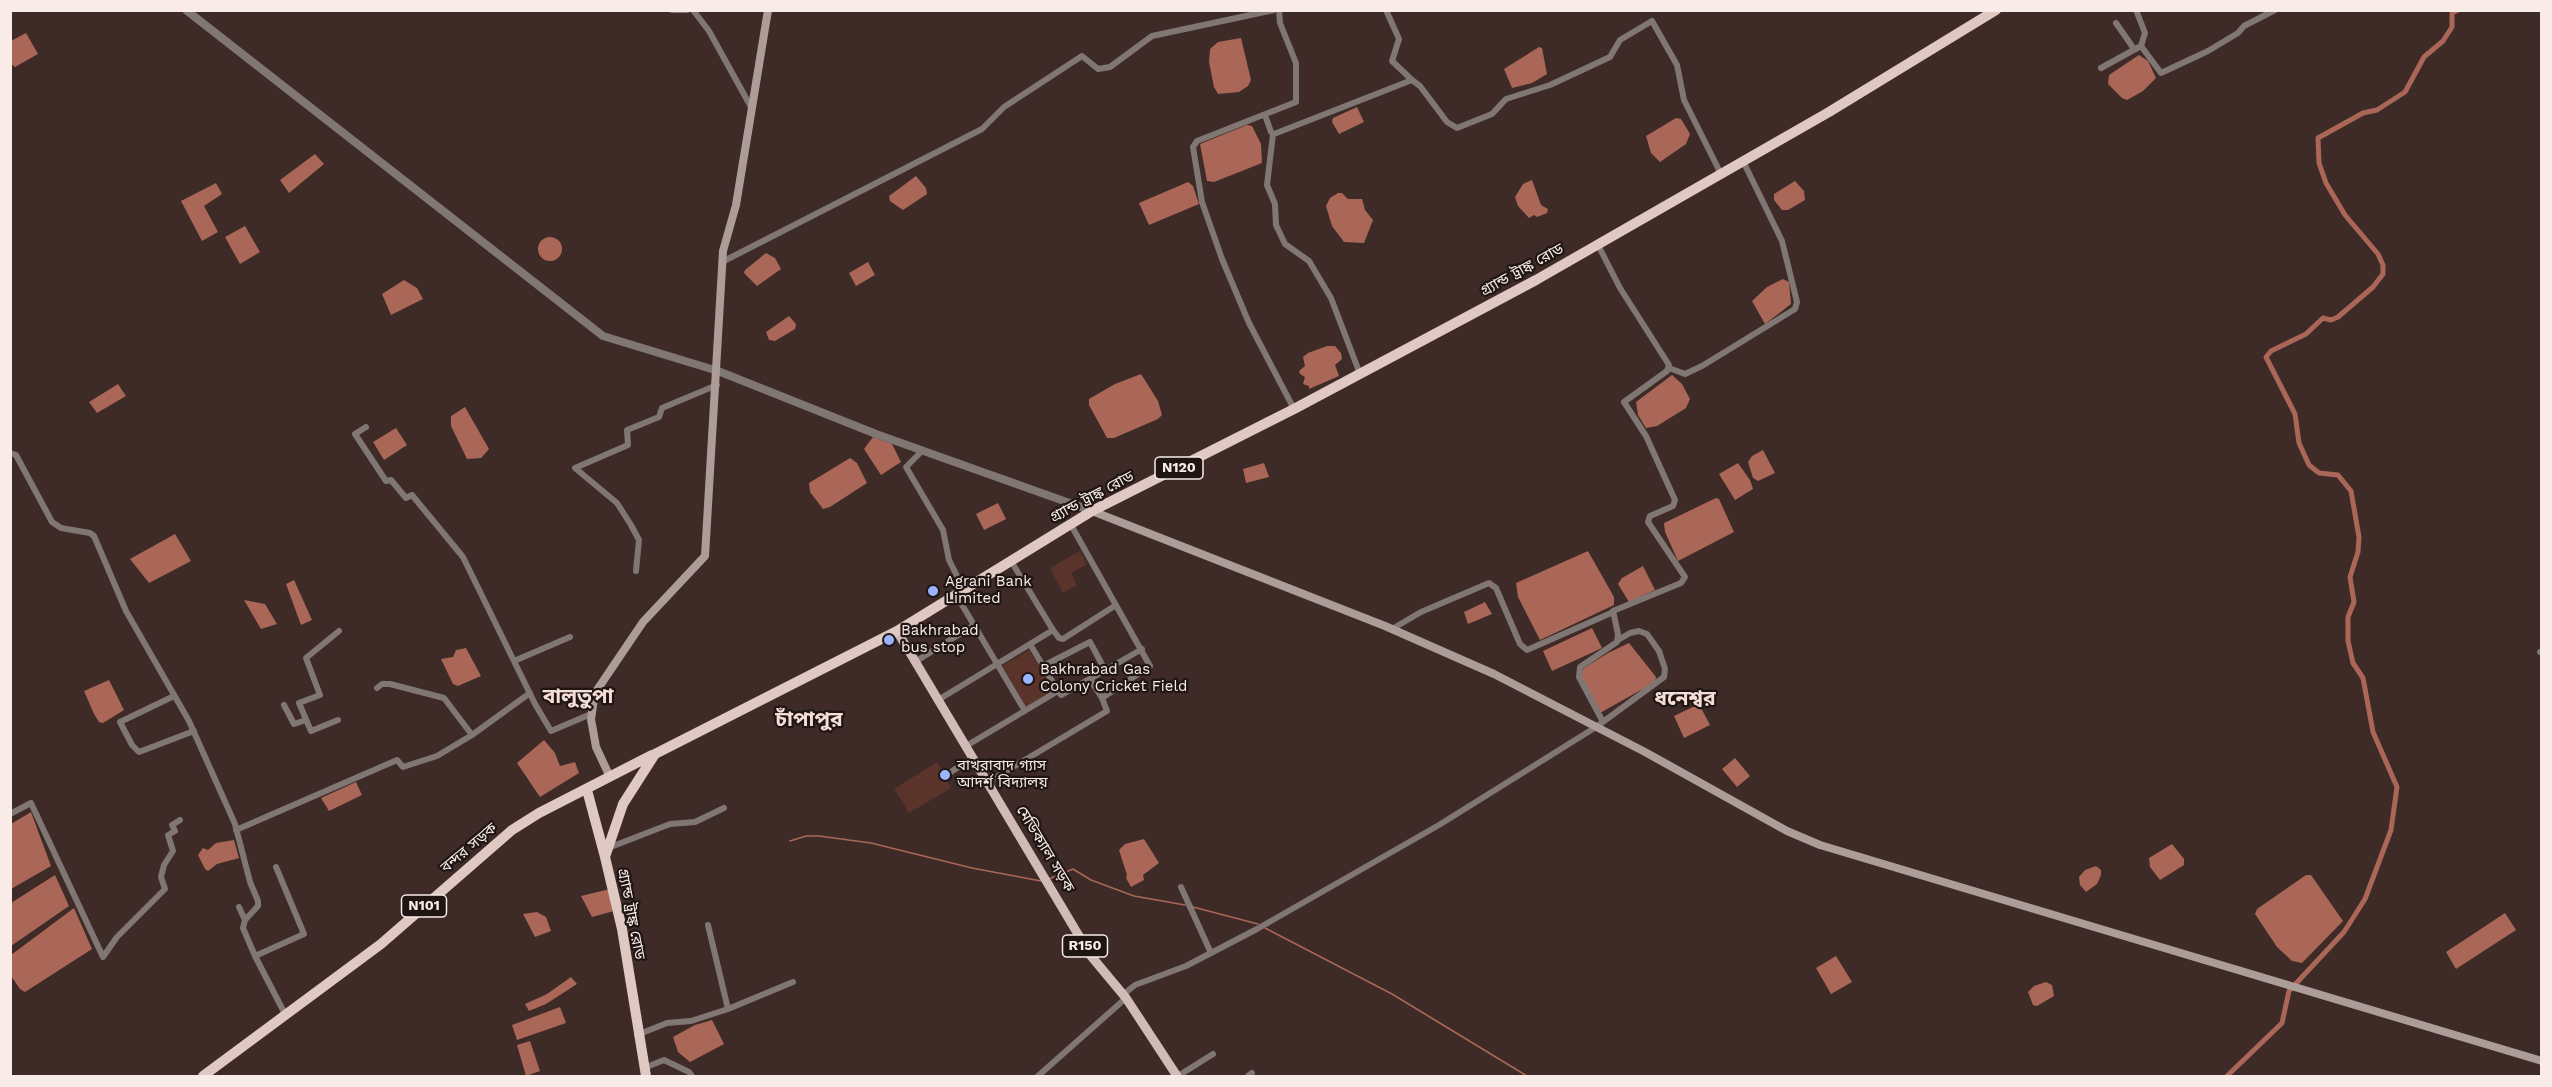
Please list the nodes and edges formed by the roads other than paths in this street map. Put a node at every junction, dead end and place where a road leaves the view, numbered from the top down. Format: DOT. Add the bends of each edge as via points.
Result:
graph roads {
  1 [pos="186,10"];
  2 [pos="672,10"];
  3 [pos="687,10"];
  4 [pos="693,10"];
  5 [pos="768,10"];
  6 [pos="1274,10"];
  7 [pos="1279,10"];
  8 [pos="1386,10"];
  9 [pos="1996,10"];
  10 [pos="2136,10"];
  11 [pos="2275,10"];
  12 [pos="2116,22"];
  13 [pos="2138,48"];
  14 [pos="2101,68"];
  15 [pos="1412,80"];
  16 [pos="751,107"];
  17 [pos="1265,115"];
  18 [pos="1273,134"];
  19 [pos="1743,161"];
  20 [pos="1721,174"];
  21 [pos="1598,245"];
  22 [pos="722,262"];
  23 [pos="1669,368"];
  24 [pos="718,371"];
  25 [pos="1360,374"];
  26 [pos="717,385"];
  27 [pos="1294,409"];
  28 [pos="366,427"];
  29 [pos="923,450"];
  30 [pos="10,453"];
  31 [pos="1092,511"];
  32 [pos="1071,525"];
  33 [pos="1011,560"];
  34 [pos="636,571"];
  35 [pos="959,591"];
  36 [pos="1116,605"];
  37 [pos="1611,613"];
  38 [pos="974,625"];
  39 [pos="1392,629"];
  40 [pos="897,630"];
  41 [pos="1053,630"];
  42 [pos="339,631"];
  43 [pos="570,637"];
  44 [pos="1618,640"];
  45 [pos="1030,644"];
  46 [pos="1142,649"];
  47 [pos="514,661"];
  48 [pos="915,662"];
  49 [pos="997,664"];
  50 [pos="1043,666"];
  51 [pos="1105,670"];
  52 [pos="1090,679"];
  53 [pos="377,688"];
  54 [pos="1058,691"];
  55 [pos="530,693"];
  56 [pos="174,696"];
  57 [pos="1102,698"];
  58 [pos="938,700"];
  59 [pos="284,705"];
  60 [pos="1025,711"];
  61 [pos="591,714"];
  62 [pos="306,720"];
  63 [pos="338,720"];
  64 [pos="1599,723"];
  65 [pos="194,731"];
  66 [pos="472,735"];
  67 [pos="966,746"];
  68 [pos="655,754"];
  69 [pos="973,757"];
  70 [pos="948,774"];
  71 [pos="610,777"];
  72 [pos="988,782"];
  73 [pos="586,790"];
  74 [pos="724,808"];
  75 [pos="10,814"];
  76 [pos="180,820"];
  77 [pos="236,830"];
  78 [pos="606,853"];
  79 [pos="276,867"];
  80 [pos="1181,887"];
  81 [pos="239,907"];
  82 [pos="245,920"];
  83 [pos="708,925"];
  84 [pos="1210,953"];
  85 [pos="255,956"];
  86 [pos="793,982"];
  87 [pos="1125,996"];
  88 [pos="728,1010"];
  89 [pos="285,1014"];
  90 [pos="637,1035"];
  91 [pos="1213,1054"];
  92 [pos="2541,1061"];
  93 [pos="645,1072"];
  94 [pos="203,1077"];
  95 [pos="692,1077"];
  96 [pos="1038,1077"];
  97 [pos="1177,1077"];
  1 -- 24 [label="street" via="603,336"];
  2 -- 3 [label="street"];
  4 -- 16 [label="street"];
  5 -- 16 [label="main road"];
  6 -- 22 [label="street" via="1152,36 1110,67 1098,69 1082,56 1004,107 982,129"];
  7 -- 17 [label="street" via="1296,63 1298,96 1296,102"];
  8 -- 15 [label="street" via="1400,39 1392,62"];
  9 -- 19 [label="highway, গ্র্যান্ড ট্রাঙ্ক রোড / N120"];
  10 -- 13 [label="street" via="2145,33"];
  11 -- 13 [label="street" via="2163,73"];
  12 -- 13 [label="street"];
  13 -- 14 [label="street"];
  15 -- 18 [label="street"];
  15 -- 20 [label="street" via="1447,122 1457,128 1492,114 1516,94 1550,85 1610,57 1620,40 1652,21 1677,65 1684,100"];
  16 -- 22 [label="main road" via="736,205"];
  17 -- 18 [label="street"];
  17 -- 27 [label="street" via="1197,141 1193,147 1202,202 1222,259 1249,323"];
  18 -- 25 [label="street" via="1267,185 1275,204 1276,225 1285,244 1309,261 1331,298"];
  19 -- 20 [label="highway, গ্র্যান্ড ট্রাঙ্ক রোড / N120"];
  19 -- 23 [label="street" via="1782,241 1797,302 1795,309 1685,374"];
  20 -- 21 [label="highway, গ্র্যান্ড ট্রাঙ্ক রোড / N120"];
  21 -- 23 [label="street"];
  21 -- 25 [label="highway, গ্র্যান্ড ট্রাঙ্ক রোড / N120"];
  22 -- 24 [label="main road"];
  23 -- 37 [label="street" via="1624,402 1646,436 1675,500 1672,506 1650,516 1648,522 1685,581"];
  24 -- 26 [label="main road"];
  24 -- 29 [label="street"];
  25 -- 27 [label="highway, গ্র্যান্ড ট্রাঙ্ক রোড / N120"];
  26 -- 34 [label="street" via="662,408 659,417 627,430 628,445 575,468 616,504 631,525 639,540"];
  26 -- 61 [label="main road" via="705,556 643,621 595,693"];
  27 -- 31 [label="highway, গ্র্যান্ড ট্রাঙ্ক রোড / N120"];
  28 -- 47 [label="street" via="355,434 386,481 391,480 406,498 412,495 463,557"];
  29 -- 31 [label="street"];
  29 -- 35 [label="street" via="906,467 943,530"];
  30 -- 56 [label="street" via="16,455 52,522 94,536 126,611"];
  31 -- 32 [label="highway, গ্র্যান্ড ট্রাঙ্ক রোড / N120"];
  31 -- 39 [label="main road"];
  32 -- 33 [label="highway, গ্র্যান্ড ট্রাঙ্ক রোড / N120"];
  32 -- 36 [label="street"];
  33 -- 35 [label="highway, গ্র্যান্ড ট্রাঙ্ক রোড / N120"];
  33 -- 41 [label="street"];
  35 -- 38 [label="street"];
  35 -- 40 [label="highway, গ্র্যান্ড ট্রাঙ্ক রোড / N120"];
  36 -- 41 [label="street" via="1063,639"];
  36 -- 46 [label="street"];
  37 -- 39 [label="street" via="1527,650 1520,644 1496,588 1490,583 1421,612"];
  37 -- 44 [label="street"];
  38 -- 48 [label="street"];
  38 -- 49 [label="street"];
  39 -- 64 [label="main road"];
  40 -- 48 [label="main road, মেডিক্যাল সড়ক / R150"];
  40 -- 68 [label="highway, গ্র্যান্ড ট্রাঙ্ক রোড / N120"];
  41 -- 45 [label="street"];
  42 -- 62 [label="street" via="306,658 320,694 299,703"];
  43 -- 47 [label="street"];
  44 -- 64 [label="street" via="1577,672"];
  44 -- 64 [label="street" via="1630,633 1647,634 1659,651 1664,677"];
  45 -- 49 [label="street"];
  45 -- 50 [label="street"];
  46 -- 51 [label="street"];
  46 -- 57 [label="street" via="1149,668"];
  47 -- 55 [label="street"];
  48 -- 58 [label="main road, মেডিক্যাল সড়ক / R150"];
  49 -- 58 [label="street"];
  49 -- 60 [label="street"];
  50 -- 51 [label="street" via="1089,642"];
  50 -- 54 [label="street"];
  51 -- 52 [label="street"];
  52 -- 54 [label="street" via="1063,694"];
  52 -- 57 [label="street"];
  53 -- 66 [label="street" via="390,684 444,698"];
  54 -- 60 [label="street"];
  55 -- 61 [label="street" via="551,731"];
  55 -- 66 [label="street"];
  56 -- 65 [label="street"];
  56 -- 65 [label="street" via="120,722 132,746 139,752"];
  57 -- 72 [label="street" via="1107,711"];
  58 -- 67 [label="main road, মেডিক্যাল সড়ক / R150"];
  59 -- 62 [label="street" via="294,724"];
  60 -- 67 [label="street"];
  61 -- 71 [label="main road" via="596,747"];
  62 -- 63 [label="street" via="311,731"];
  64 -- 84 [label="street" via="1439,825"];
  64 -- 92 [label="main road" via="1787,831 1821,845"];
  65 -- 77 [label="street"];
  66 -- 77 [label="street" via="437,756 403,767 397,760"];
  67 -- 69 [label="main road, মেডিক্যাল সড়ক / R150"];
  68 -- 71 [label="highway, বন্দর সড়ক / N101"];
  68 -- 78 [label="highway" via="623,804"];
  69 -- 70 [label="street"];
  69 -- 72 [label="main road, মেডিক্যাল সড়ক / R150"];
  71 -- 73 [label="highway, বন্দর সড়ক / N101"];
  72 -- 87 [label="main road, মেডিক্যাল সড়ক / R150" via="1091,956"];
  73 -- 78 [label="highway, গ্র্যান্ড ট্রাঙ্ক রোড"];
  73 -- 89 [label="highway, বন্দর সড়ক / N101" via="512,830 381,944"];
  74 -- 78 [label="street" via="695,822 674,823"];
  75 -- 76 [label="street" via="31,803 103,957 117,937 165,889 161,877 173,851 168,835 175,831 172,825"];
  77 -- 82 [label="street" via="258,903"];
  78 -- 90 [label="highway, গ্র্যান্ড ট্রাঙ্ক রোড" via="622,929"];
  79 -- 85 [label="street" via="304,934"];
  80 -- 84 [label="street"];
  81 -- 82 [label="street"];
  82 -- 85 [label="street" via="243,927"];
  83 -- 88 [label="street"];
  84 -- 87 [label="street" via="1135,985"];
  85 -- 89 [label="street"];
  86 -- 88 [label="street"];
  87 -- 96 [label="street"];
  87 -- 97 [label="main road, মেডিক্যাল সড়ক / R150"];
  88 -- 90 [label="street" via="691,1022 667,1023"];
  89 -- 94 [label="highway, বন্দর সড়ক / N101"];
  90 -- 93 [label="highway, গ্র্যান্ড ট্রাঙ্ক রোড"];
  91 -- 97 [label="street"];
  93 -- 95 [label="street" via="664,1060 690,1072"];
}
